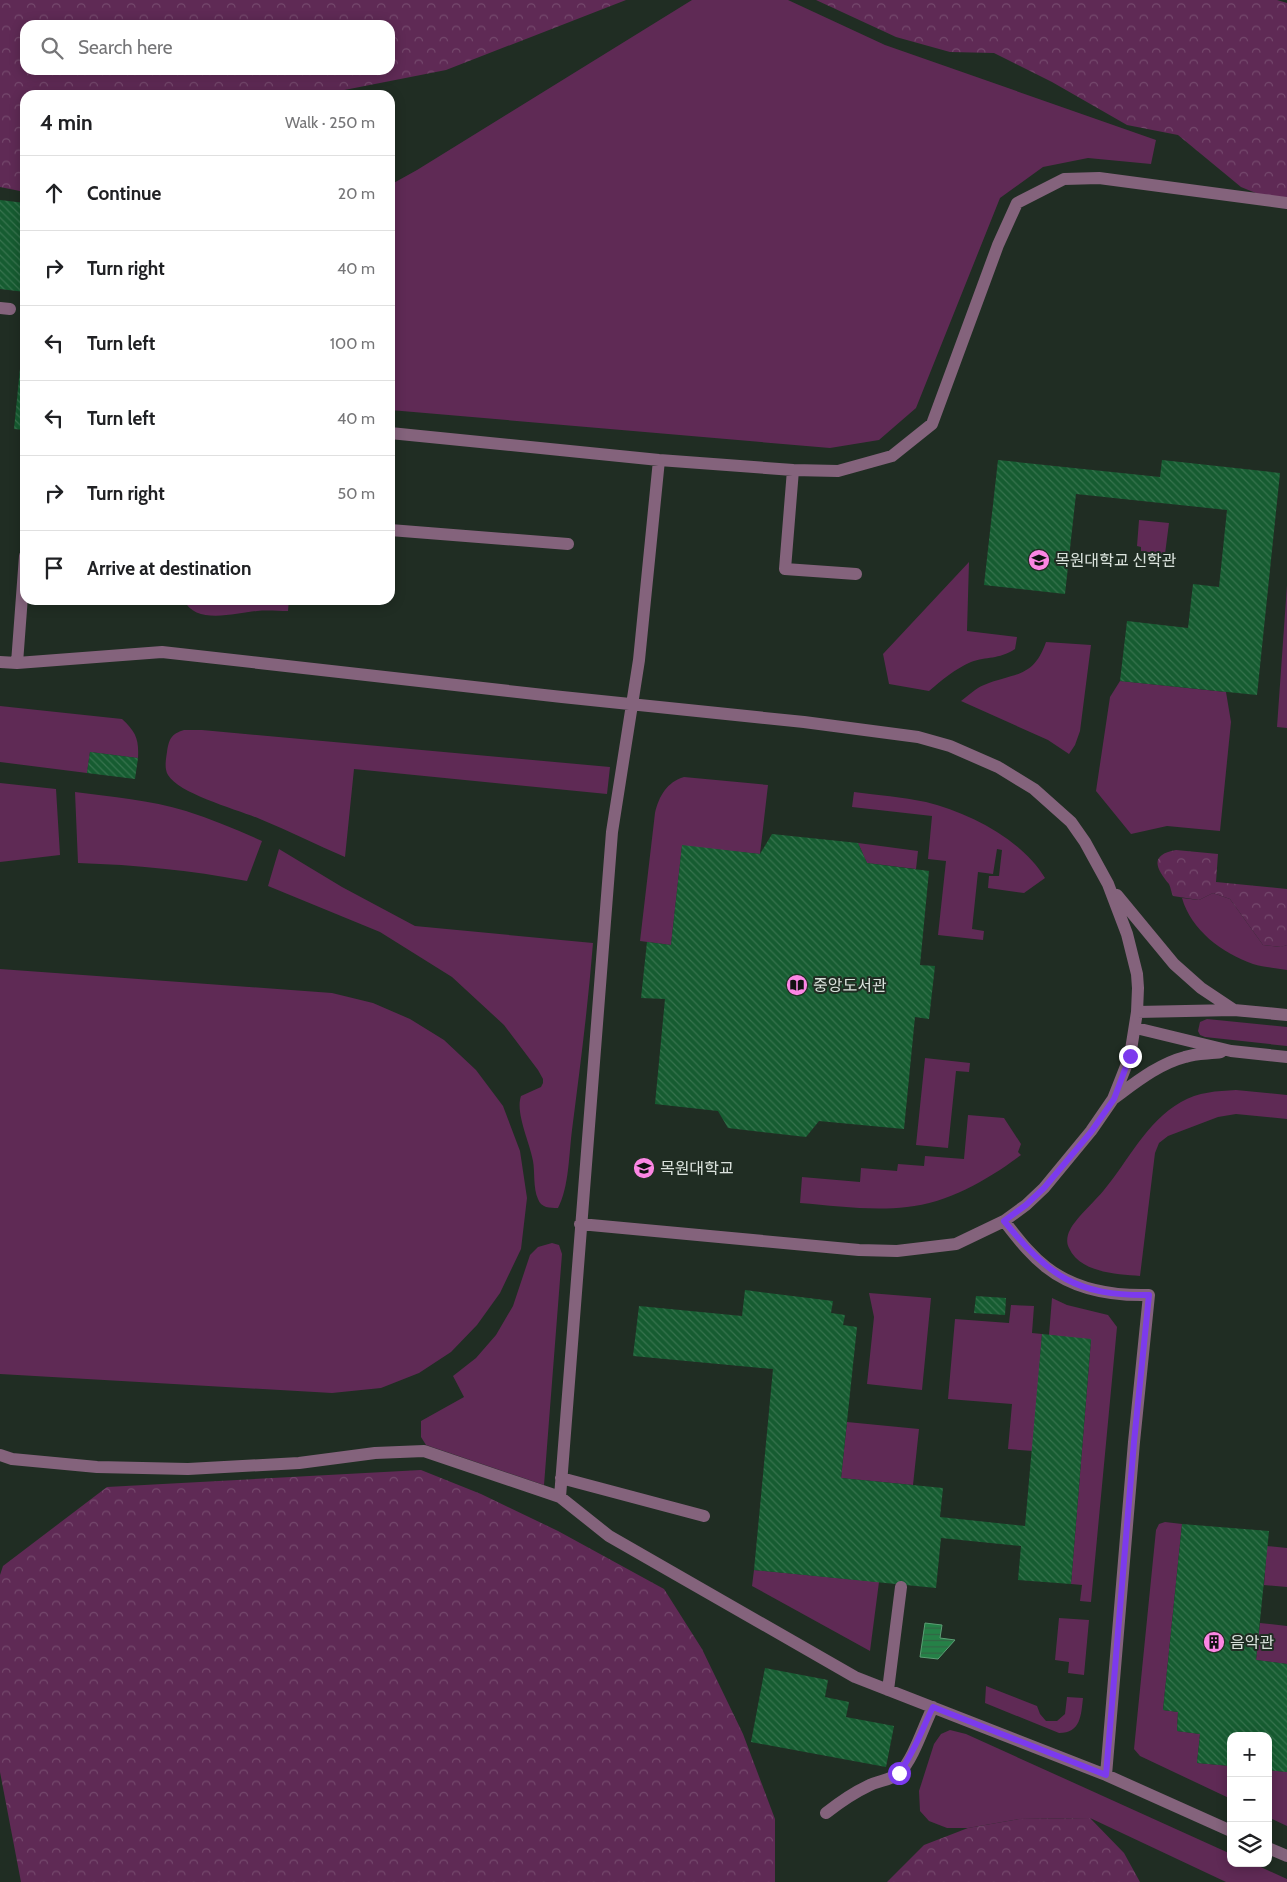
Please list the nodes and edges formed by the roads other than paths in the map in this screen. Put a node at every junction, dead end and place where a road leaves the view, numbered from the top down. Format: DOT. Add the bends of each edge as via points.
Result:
graph roads {
  1 [pos="1287,203"];
  2 [pos="395,434"];
  3 [pos="660,460"];
  4 [pos="793,470"];
  5 [pos="395,530"];
  6 [pos="568,544"];
  7 [pos="856,574"];
  8 [pos="21,605"];
  9 [pos="0,662"];
  10 [pos="17,663"];
  11 [pos="632,704"];
  12 [pos="1108,884"];
  13 [pos="1234,1010"];
  14 [pos="1138,1012"];
  15 [pos="1287,1015"];
  16 [pos="1136,1028"];
  17 [pos="1231,1051"];
  18 [pos="1287,1057"];
  19 [pos="1114,1099"];
  20 [pos="1004,1221"];
  21 [pos="580,1224"];
  22 [pos="0,1456"];
  23 [pos="561,1478"];
  24 [pos="560,1497"];
  25 [pos="704,1516"];
  26 [pos="901,1587"];
  27 [pos="888,1690"];
  28 [pos="933,1707"];
  29 [pos="1106,1775"];
  30 [pos="826,1813"];
  31 [pos="1227,1829"];
  32 [pos="1272,1850"];
  33 [pos="1287,1856"];
  1 -- 4 [label="lane" via="1099,178 1064,179 1017,203 998,245 932,424 892,456 838,471"];
  2 -- 3 [label="lane"];
  3 -- 4 [label="lane"];
  3 -- 11 [label="lane"];
  4 -- 7 [label="lane" via="785,569"];
  5 -- 6 [label="lane"];
  8 -- 10 [label="lane"];
  9 -- 10 [label="lane"];
  10 -- 11 [label="lane" via="162,652"];
  11 -- 12 [label="lane" via="918,737 950,746 998,767 1053,804 1086,842"];
  11 -- 21 [label="lane" via="612,832"];
  12 -- 13 [label="lane" via="1174,964 1201,988"];
  12 -- 14 [label="lane" via="1127,934 1137,974"];
  13 -- 14 [label="lane"];
  13 -- 15 [label="lane"];
  14 -- 16 [label="lane"];
  16 -- 17 [label="lane"];
  16 -- 19 [label="lane" via="1130,1056"];
  17 -- 18 [label="lane"];
  17 -- 19 [label="lane" via="1186,1056 1162,1066"];
  19 -- 20 [label="lane" via="1044,1188"];
  20 -- 21 [label="lane" via="956,1244 897,1251"];
  20 -- 29 [label="lane" via="1028,1251 1047,1268 1076,1285 1122,1296 1149,1295"];
  21 -- 23 [label="lane"];
  22 -- 24 [label="lane" via="97,1467 188,1469 299,1464 376,1452 424,1451"];
  23 -- 24 [label="lane"];
  23 -- 25 [label="lane"];
  24 -- 27 [label="lane" via="609,1536 855,1677"];
  26 -- 27 [label="lane"];
  27 -- 28 [label="lane"];
  28 -- 29 [label="lane"];
  28 -- 30 [label="lane" via="910,1759 899,1773 871,1784"];
  29 -- 31 [label="lane"];
  32 -- 33 [label="lane"];
}
